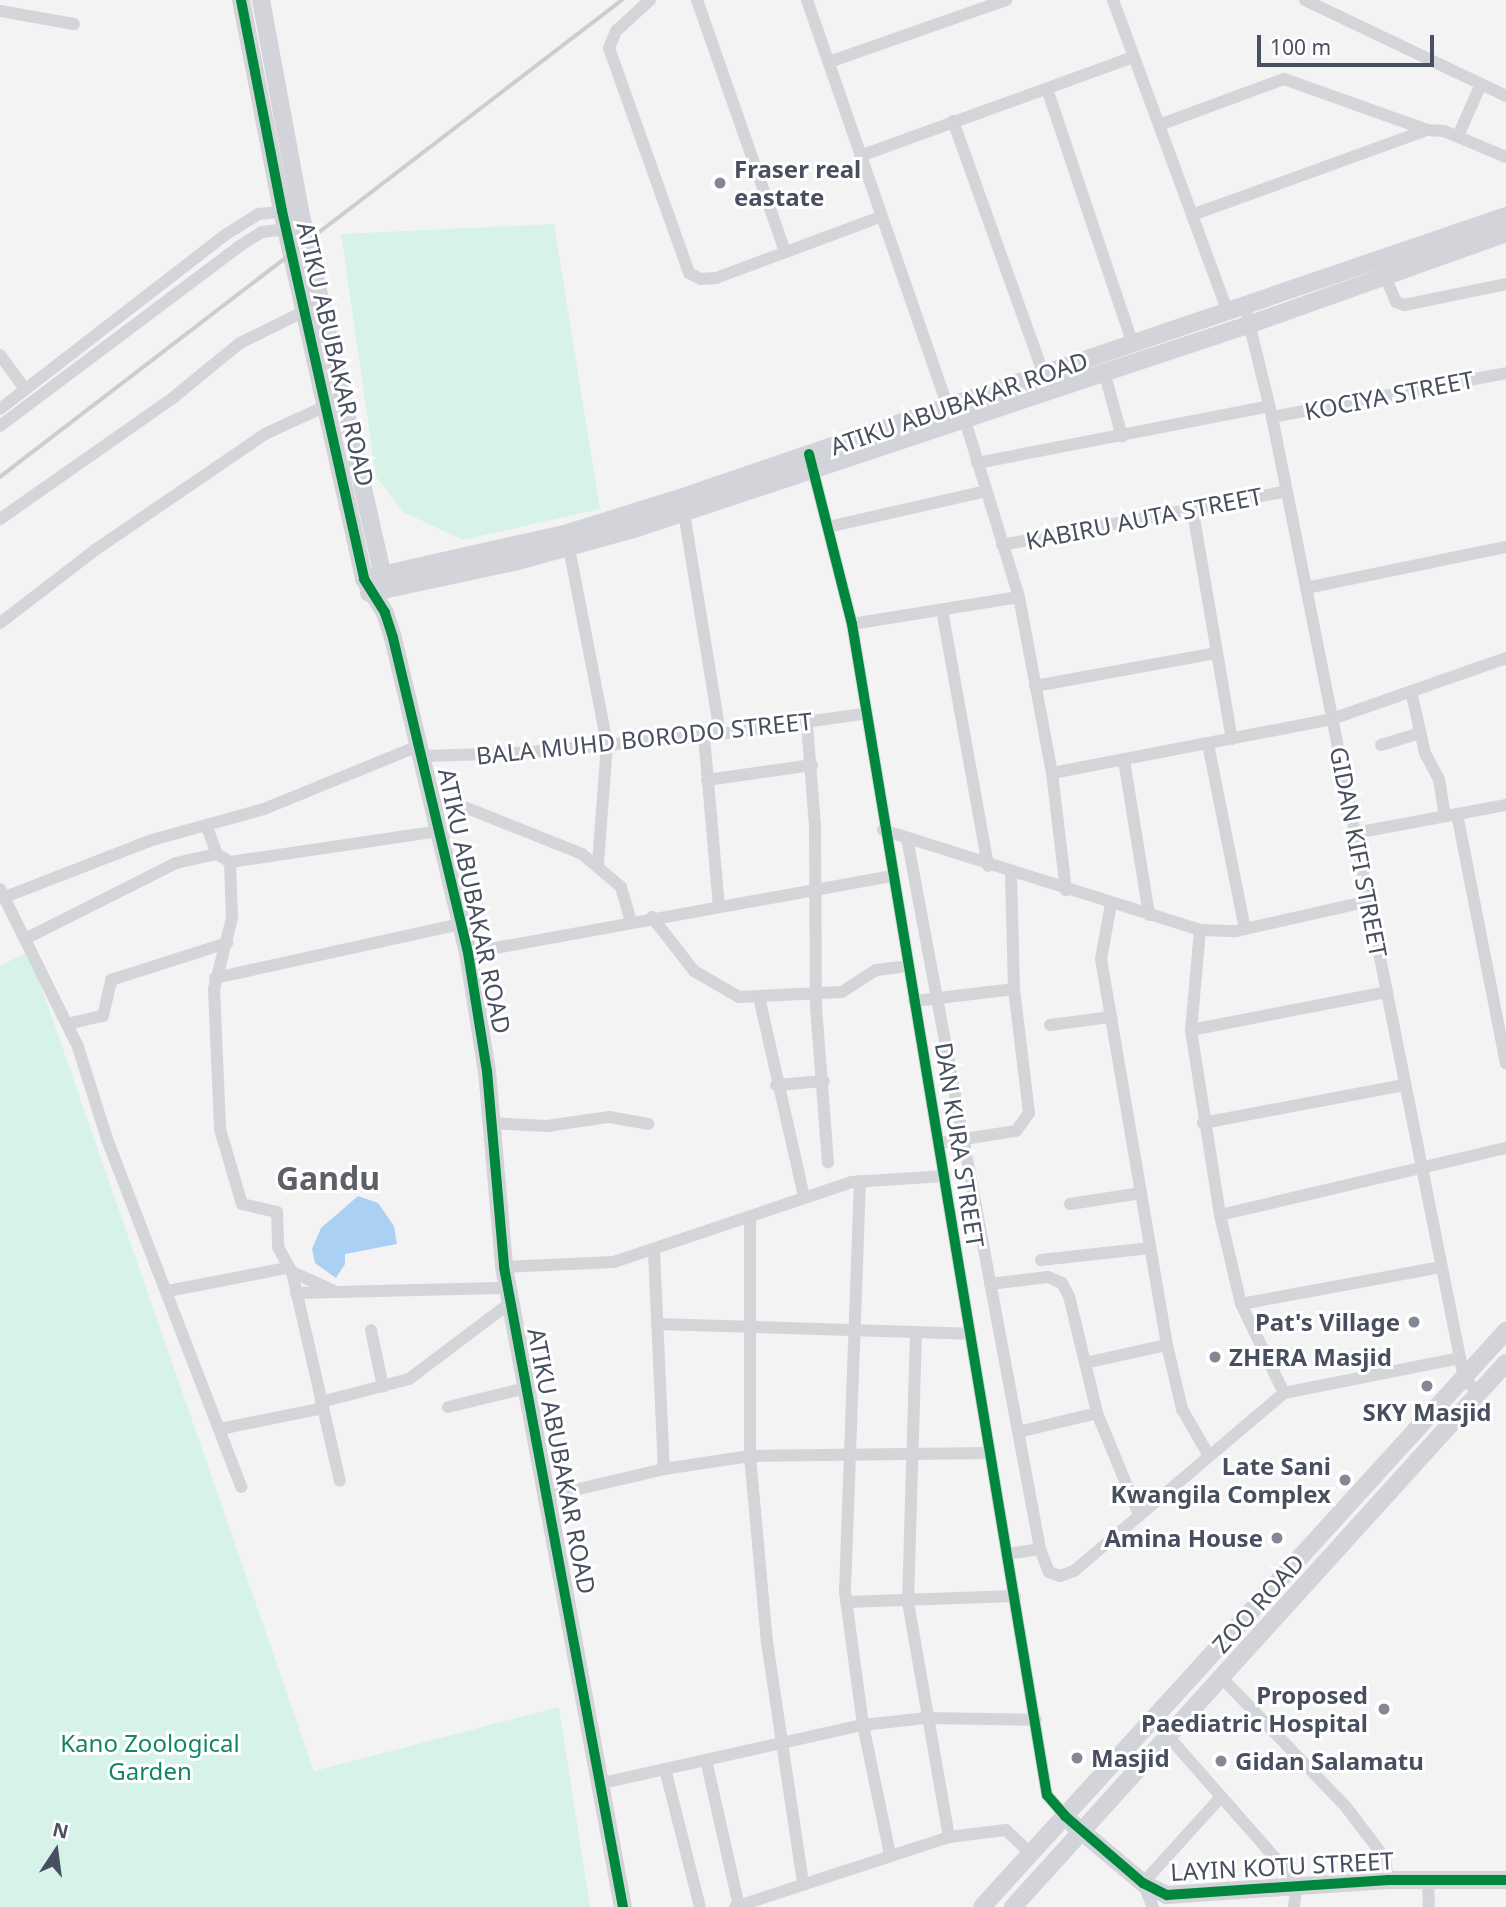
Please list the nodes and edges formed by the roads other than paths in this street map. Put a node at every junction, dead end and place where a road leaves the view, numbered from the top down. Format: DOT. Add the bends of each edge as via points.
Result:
graph roads {
  1 [pos="241,0"];
  2 [pos="261,0"];
  3 [pos="650,0"];
  4 [pos="696,0"];
  5 [pos="807,0"];
  6 [pos="1006,0"];
  7 [pos="1114,0"];
  8 [pos="1305,0"];
  9 [pos="0,11"];
  10 [pos="74,24"];
  11 [pos="1134,57"];
  12 [pos="829,61"];
  13 [pos="1480,84"];
  14 [pos="1047,89"];
  15 [pos="1506,96"];
  16 [pos="953,121"];
  17 [pos="1159,125"];
  18 [pos="1427,130"];
  19 [pos="1458,136"];
  20 [pos="860,156"];
  21 [pos="1506,157"];
  22 [pos="1192,215"];
  23 [pos="1506,216"];
  24 [pos="880,217"];
  25 [pos="293,219"];
  26 [pos="1506,233"];
  27 [pos="784,250"];
  28 [pos="1385,276"];
  29 [pos="1506,284"];
  30 [pos="322,304"];
  31 [pos="1236,309"];
  32 [pos="303,310"];
  33 [pos="1251,324"];
  34 [pos="1133,345"];
  35 [pos="0,355"];
  36 [pos="1104,371"];
  37 [pos="1506,373"];
  38 [pos="1044,375"];
  39 [pos="25,390"];
  40 [pos="326,406"];
  41 [pos="0,409"];
  42 [pos="1271,411"];
  43 [pos="954,415"];
  44 [pos="0,426"];
  45 [pos="1122,438"];
  46 [pos="811,462"];
  47 [pos="978,463"];
  48 [pos="986,491"];
  49 [pos="1287,491"];
  50 [pos="1193,512"];
  51 [pos="684,513"];
  52 [pos="0,519"];
  53 [pos="828,527"];
  54 [pos="1002,545"];
  55 [pos="1506,547"];
  56 [pos="569,548"];
  57 [pos="375,584"];
  58 [pos="1306,588"];
  59 [pos="1018,597"];
  60 [pos="942,610"];
  61 [pos="0,623"];
  62 [pos="852,624"];
  63 [pos="1217,653"];
  64 [pos="1506,657"];
  65 [pos="1035,686"];
  66 [pos="1411,691"];
  67 [pos="863,714"];
  68 [pos="1332,719"];
  69 [pos="807,724"];
  70 [pos="1420,733"];
  71 [pos="720,734"];
  72 [pos="704,736"];
  73 [pos="1232,739"];
  74 [pos="607,744"];
  75 [pos="1208,744"];
  76 [pos="1381,746"];
  77 [pos="422,751"];
  78 [pos="1124,760"];
  79 [pos="812,765"];
  80 [pos="1052,773"];
  81 [pos="707,780"];
  82 [pos="1506,804"];
  83 [pos="433,805"];
  84 [pos="1451,815"];
  85 [pos="206,827"];
  86 [pos="883,830"];
  87 [pos="439,831"];
  88 [pos="1355,833"];
  89 [pos="908,838"];
  90 [pos="217,854"];
  91 [pos="230,863"];
  92 [pos="598,864"];
  93 [pos="988,866"];
  94 [pos="1011,874"];
  95 [pos="891,876"];
  96 [pos="817,889"];
  97 [pos="1066,890"];
  98 [pos="2,893"];
  99 [pos="1369,901"];
  100 [pos="1111,904"];
  101 [pos="719,906"];
  102 [pos="1149,915"];
  103 [pos="653,917"];
  104 [pos="631,921"];
  105 [pos="461,924"];
  106 [pos="1245,929"];
  107 [pos="1200,930"];
  108 [pos="27,938"];
  109 [pos="228,943"];
  110 [pos="468,953"];
  111 [pos="908,966"];
  112 [pos="215,978"];
  113 [pos="1014,989"];
  114 [pos="817,992"];
  115 [pos="1387,992"];
  116 [pos="759,997"];
  117 [pos="939,998"];
  118 [pos="914,1001"];
  119 [pos="1111,1017"];
  120 [pos="67,1024"];
  121 [pos="1049,1025"];
  122 [pos="1191,1030"];
  123 [pos="1506,1063"];
  124 [pos="824,1081"];
  125 [pos="1405,1084"];
  126 [pos="776,1085"];
  127 [pos="490,1123"];
  128 [pos="1203,1123"];
  129 [pos="648,1124"];
  130 [pos="964,1139"];
  131 [pos="939,1143"];
  132 [pos="1506,1148"];
  133 [pos="828,1163"];
  134 [pos="1422,1169"];
  135 [pos="945,1176"];
  136 [pos="860,1181"];
  137 [pos="1141,1193"];
  138 [pos="804,1197"];
  139 [pos="1070,1204"];
  140 [pos="1220,1215"];
  141 [pos="750,1218"];
  142 [pos="1150,1248"];
  143 [pos="654,1251"];
  144 [pos="1041,1260"];
  145 [pos="504,1267"];
  146 [pos="1441,1267"];
  147 [pos="289,1270"];
  148 [pos="990,1284"];
  149 [pos="332,1290"];
  150 [pos="168,1291"];
  151 [pos="296,1293"];
  152 [pos="510,1295"];
  153 [pos="1241,1304"];
  154 [pos="657,1324"];
  155 [pos="752,1328"];
  156 [pos="371,1330"];
  157 [pos="854,1331"];
  158 [pos="1506,1331"];
  159 [pos="916,1332"];
  160 [pos="970,1334"];
  161 [pos="1167,1345"];
  162 [pos="1460,1358"];
  163 [pos="1085,1363"];
  164 [pos="1506,1363"];
  165 [pos="1464,1378"];
  166 [pos="383,1387"];
  167 [pos="526,1388"];
  168 [pos="1284,1393"];
  169 [pos="1478,1394"];
  170 [pos="322,1405"];
  171 [pos="448,1407"];
  172 [pos="1097,1413"];
  173 [pos="220,1429"];
  174 [pos="1018,1432"];
  175 [pos="990,1453"];
  176 [pos="750,1456"];
  177 [pos="912,1456"];
  178 [pos="1209,1456"];
  179 [pos="849,1457"];
  180 [pos="664,1469"];
  181 [pos="340,1481"];
  182 [pos="241,1487"];
  183 [pos="545,1497"];
  184 [pos="1139,1515"];
  185 [pos="1040,1549"];
  186 [pos="1008,1554"];
  187 [pos="1015,1596"];
  188 [pos="846,1602"];
  189 [pos="908,1602"];
  190 [pos="1221,1677"];
  191 [pos="925,1718"];
  192 [pos="1036,1720"];
  193 [pos="863,1725"];
  194 [pos="1168,1736"];
  195 [pos="781,1743"];
  196 [pos="706,1760"];
  197 [pos="665,1769"];
  198 [pos="598,1784"];
  199 [pos="1221,1797"];
  200 [pos="1065,1816"];
  201 [pos="1082,1832"];
  202 [pos="949,1837"];
  203 [pos="890,1854"];
  204 [pos="1031,1854"];
  205 [pos="1388,1880"];
  206 [pos="1428,1880"];
  207 [pos="1506,1880"];
  208 [pos="803,1883"];
  209 [pos="1143,1883"];
  210 [pos="1298,1887"];
  211 [pos="737,1906"];
  212 [pos="624,1907"];
  213 [pos="700,1907"];
  214 [pos="982,1907"];
  215 [pos="1013,1907"];
  216 [pos="1153,1907"];
  217 [pos="1294,1907"];
  218 [pos="1429,1907"];
  1 -- 25 [label="street, ATIKU ABUBAKAR ROAD"];
  2 -- 25 [label="street"];
  3 -- 27 [label="street" via="616,31 609,48 689,273 701,279 716,278"];
  4 -- 27 [label="street"];
  5 -- 12 [label="street"];
  6 -- 12 [label="street"];
  7 -- 11 [label="street, GIDAN KIFI STREET"];
  8 -- 13 [label="street"];
  9 -- 10 [label="street"];
  11 -- 14 [label="street"];
  11 -- 17 [label="street, GIDAN KIFI STREET"];
  12 -- 20 [label="street"];
  13 -- 15 [label="street"];
  13 -- 19 [label="street"];
  14 -- 16 [label="street"];
  14 -- 34 [label="street"];
  16 -- 20 [label="street"];
  16 -- 38 [label="street"];
  17 -- 18 [label="street" via="1284,79"];
  17 -- 22 [label="street, GIDAN KIFI STREET"];
  18 -- 19 [label="street"];
  18 -- 22 [label="street"];
  19 -- 21 [label="street"];
  20 -- 24 [label="street"];
  22 -- 31 [label="street, GIDAN KIFI STREET"];
  23 -- 31 [label="street, ATIKU ABUBAKAR ROAD"];
  24 -- 27 [label="street"];
  24 -- 43 [label="street"];
  25 -- 30 [label="street"];
  25 -- 32 [label="street, ATIKU ABUBAKAR ROAD"];
  25 -- 39 [label="street" via="259,214 225,235"];
  25 -- 44 [label="street" via="237,247"];
  26 -- 28 [label="street"];
  28 -- 29 [label="street" via="1396,302 1404,305"];
  28 -- 33 [label="street"];
  30 -- 32 [label="street"];
  30 -- 57 [label="street"];
  31 -- 33 [label="street, GIDAN KIFI STREET"];
  31 -- 34 [label="street, ATIKU ABUBAKAR ROAD"];
  32 -- 40 [label="street, ATIKU ABUBAKAR ROAD"];
  32 -- 52 [label="street" via="240,343 174,397"];
  33 -- 36 [label="street"];
  33 -- 42 [label="street, GIDAN KIFI STREET"];
  34 -- 38 [label="street, ATIKU ABUBAKAR ROAD"];
  35 -- 39 [label="street"];
  36 -- 43 [label="street"];
  36 -- 45 [label="street"];
  37 -- 42 [label="street, KOCIYA STREET"];
  38 -- 43 [label="street, ATIKU ABUBAKAR ROAD"];
  39 -- 41 [label="street"];
  40 -- 57 [label="street, ATIKU ABUBAKAR ROAD"];
  40 -- 61 [label="street" via="265,434 96,550"];
  42 -- 45 [label="street, KOCIYA STREET"];
  42 -- 49 [label="street, GIDAN KIFI STREET"];
  43 -- 46 [label="street, ATIKU ABUBAKAR ROAD"];
  43 -- 47 [label="street"];
  45 -- 47 [label="street, KOCIYA STREET"];
  46 -- 51 [label="street"];
  46 -- 53 [label="street, DAN KURA STREET"];
  46 -- 57 [label="street, ATIKU ABUBAKAR ROAD"];
  47 -- 48 [label="street"];
  48 -- 53 [label="street"];
  48 -- 54 [label="street"];
  49 -- 50 [label="street, KABIRU AUTA STREET"];
  49 -- 58 [label="street, GIDAN KIFI STREET"];
  50 -- 54 [label="street, KABIRU AUTA STREET"];
  50 -- 63 [label="street"];
  51 -- 56 [label="street"];
  51 -- 71 [label="street"];
  53 -- 62 [label="street, DAN KURA STREET"];
  54 -- 59 [label="street"];
  55 -- 58 [label="street"];
  56 -- 57 [label="street"];
  56 -- 74 [label="street"];
  57 -- 77 [label="street, ATIKU ABUBAKAR ROAD"];
  58 -- 68 [label="street, GIDAN KIFI STREET"];
  59 -- 60 [label="street"];
  59 -- 65 [label="street"];
  60 -- 62 [label="street"];
  60 -- 93 [label="street"];
  62 -- 67 [label="street, DAN KURA STREET"];
  63 -- 65 [label="street"];
  63 -- 73 [label="street"];
  64 -- 66 [label="street"];
  65 -- 80 [label="street"];
  66 -- 68 [label="street"];
  66 -- 70 [label="street"];
  67 -- 69 [label="street, BALA MUHD BORODO STREET"];
  67 -- 86 [label="street, DAN KURA STREET"];
  68 -- 73 [label="street"];
  68 -- 88 [label="street, GIDAN KIFI STREET"];
  69 -- 71 [label="street, BALA MUHD BORODO STREET"];
  69 -- 79 [label="street"];
  70 -- 76 [label="street"];
  70 -- 84 [label="street"];
  71 -- 72 [label="street, BALA MUHD BORODO STREET"];
  72 -- 74 [label="street, BALA MUHD BORODO STREET"];
  72 -- 81 [label="street"];
  73 -- 75 [label="street"];
  74 -- 77 [label="street, BALA MUHD BORODO STREET"];
  74 -- 92 [label="street"];
  75 -- 78 [label="street"];
  75 -- 106 [label="street"];
  77 -- 83 [label="street, ATIKU ABUBAKAR ROAD"];
  77 -- 85 [label="street, BALA MUHD BORODO STREET"];
  78 -- 80 [label="street"];
  78 -- 102 [label="street"];
  79 -- 81 [label="street"];
  79 -- 96 [label="street"];
  80 -- 97 [label="street"];
  81 -- 101 [label="street"];
  82 -- 84 [label="street"];
  83 -- 87 [label="street, ATIKU ABUBAKAR ROAD"];
  83 -- 92 [label="street" via="494,818"];
  84 -- 88 [label="street"];
  84 -- 123 [label="street"];
  85 -- 90 [label="street"];
  85 -- 98 [label="street, BALA MUHD BORODO STREET" via="152,840"];
  86 -- 89 [label="street"];
  86 -- 95 [label="street, DAN KURA STREET"];
  87 -- 91 [label="street"];
  87 -- 105 [label="street, ATIKU ABUBAKAR ROAD"];
  88 -- 99 [label="street, GIDAN KIFI STREET"];
  89 -- 93 [label="street"];
  89 -- 117 [label="street"];
  90 -- 91 [label="street"];
  90 -- 108 [label="street" via="176,863"];
  91 -- 109 [label="street"];
  92 -- 104 [label="street" via="621,887"];
  93 -- 94 [label="street"];
  94 -- 97 [label="street"];
  94 -- 113 [label="street"];
  95 -- 96 [label="street"];
  95 -- 111 [label="street, DAN KURA STREET"];
  96 -- 101 [label="street"];
  96 -- 114 [label="street"];
  97 -- 100 [label="street"];
  98 -- 108 [label="street"];
  99 -- 106 [label="street"];
  99 -- 115 [label="street, GIDAN KIFI STREET"];
  100 -- 102 [label="street"];
  100 -- 119 [label="street" via="1100,947"];
  101 -- 103 [label="street"];
  102 -- 107 [label="street"];
  103 -- 104 [label="street"];
  103 -- 116 [label="street" via="694,971 732,995"];
  104 -- 110 [label="street"];
  105 -- 110 [label="street, ATIKU ABUBAKAR ROAD"];
  105 -- 112 [label="street"];
  106 -- 107 [label="street"];
  107 -- 122 [label="street"];
  108 -- 120 [label="street" via="46,988"];
  109 -- 112 [label="street"];
  109 -- 120 [label="street" via="111,980 103,1016"];
  110 -- 127 [label="street, ATIKU ABUBAKAR ROAD" via="483,1041"];
  111 -- 114 [label="street" via="876,970 845,992"];
  111 -- 118 [label="street, DAN KURA STREET"];
  112 -- 147 [label="street" via="220,1129 242,1204 277,1212 278,1247"];
  113 -- 117 [label="street"];
  113 -- 130 [label="street" via="1028,1113 1016,1131"];
  114 -- 116 [label="street"];
  114 -- 124 [label="street"];
  115 -- 122 [label="street"];
  115 -- 125 [label="street, GIDAN KIFI STREET"];
  116 -- 126 [label="street"];
  117 -- 118 [label="street"];
  117 -- 130 [label="street"];
  118 -- 131 [label="street, DAN KURA STREET"];
  119 -- 121 [label="street"];
  119 -- 137 [label="street"];
  120 -- 150 [label="street"];
  122 -- 128 [label="street"];
  124 -- 126 [label="street"];
  124 -- 133 [label="street"];
  125 -- 128 [label="street"];
  125 -- 134 [label="street, GIDAN KIFI STREET"];
  126 -- 138 [label="street"];
  127 -- 129 [label="street" via="547,1126 609,1116"];
  127 -- 145 [label="street, ATIKU ABUBAKAR ROAD"];
  128 -- 140 [label="street"];
  130 -- 131 [label="street"];
  130 -- 148 [label="street"];
  131 -- 135 [label="street, DAN KURA STREET"];
  132 -- 134 [label="street"];
  134 -- 140 [label="street"];
  134 -- 146 [label="street, GIDAN KIFI STREET"];
  135 -- 136 [label="street"];
  135 -- 160 [label="street, DAN KURA STREET"];
  136 -- 138 [label="street"];
  136 -- 157 [label="street"];
  137 -- 139 [label="street"];
  137 -- 142 [label="street"];
  138 -- 141 [label="street"];
  140 -- 153 [label="street"];
  141 -- 143 [label="street"];
  141 -- 155 [label="street"];
  142 -- 144 [label="street"];
  142 -- 161 [label="street"];
  143 -- 145 [label="street" via="603,1264"];
  143 -- 154 [label="street"];
  145 -- 152 [label="street, ATIKU ABUBAKAR ROAD"];
  146 -- 153 [label="street"];
  146 -- 162 [label="street, GIDAN KIFI STREET"];
  147 -- 149 [label="street"];
  147 -- 150 [label="street"];
  147 -- 151 [label="street"];
  148 -- 163 [label="street" via="1048,1277 1062,1283"];
  148 -- 174 [label="street"];
  149 -- 151 [label="street"];
  149 -- 152 [label="street"];
  150 -- 173 [label="street"];
  151 -- 170 [label="street"];
  152 -- 166 [label="street" via="409,1379"];
  152 -- 167 [label="street, ATIKU ABUBAKAR ROAD"];
  153 -- 168 [label="street"];
  154 -- 155 [label="street"];
  154 -- 180 [label="street"];
  155 -- 157 [label="street"];
  155 -- 176 [label="street"];
  156 -- 166 [label="street"];
  157 -- 159 [label="street"];
  157 -- 179 [label="street"];
  158 -- 165 [label="street, ZOO ROAD"];
  159 -- 160 [label="street"];
  159 -- 177 [label="street"];
  160 -- 175 [label="street, DAN KURA STREET"];
  161 -- 163 [label="street"];
  161 -- 178 [label="street" via="1182,1409"];
  162 -- 165 [label="street, GIDAN KIFI STREET"];
  162 -- 168 [label="street"];
  163 -- 172 [label="street"];
  164 -- 169 [label="street, ZOO ROAD"];
  165 -- 169 [label="street, GIDAN KIFI STREET"];
  165 -- 200 [label="street, ZOO ROAD"];
  166 -- 170 [label="street"];
  167 -- 171 [label="street"];
  167 -- 183 [label="street, ATIKU ABUBAKAR ROAD"];
  168 -- 178 [label="street"];
  169 -- 190 [label="street, ZOO ROAD"];
  170 -- 173 [label="street"];
  170 -- 181 [label="street"];
  172 -- 174 [label="street"];
  172 -- 184 [label="street"];
  173 -- 182 [label="street"];
  174 -- 185 [label="street"];
  175 -- 177 [label="street"];
  175 -- 186 [label="street, DAN KURA STREET"];
  176 -- 179 [label="street"];
  176 -- 180 [label="street"];
  176 -- 195 [label="street"];
  177 -- 179 [label="street"];
  177 -- 189 [label="street"];
  178 -- 184 [label="street"];
  179 -- 188 [label="street"];
  180 -- 183 [label="street"];
  183 -- 198 [label="street, ATIKU ABUBAKAR ROAD" via="573,1626"];
  184 -- 185 [label="street" via="1074,1571 1060,1576 1049,1572"];
  185 -- 186 [label="street"];
  186 -- 187 [label="street, DAN KURA STREET"];
  187 -- 189 [label="street"];
  187 -- 192 [label="street, DAN KURA STREET"];
  188 -- 189 [label="street"];
  188 -- 193 [label="street"];
  189 -- 191 [label="street"];
  190 -- 194 [label="street, ZOO ROAD"];
  190 -- 205 [label="street" via="1363,1827 1385,1858"];
  191 -- 192 [label="street"];
  191 -- 193 [label="street"];
  191 -- 202 [label="street"];
  192 -- 200 [label="street, DAN KURA STREET" via="1047,1795"];
  193 -- 195 [label="street"];
  193 -- 203 [label="street"];
  194 -- 199 [label="street"];
  194 -- 201 [label="street, ZOO ROAD"];
  195 -- 196 [label="street"];
  195 -- 208 [label="street"];
  196 -- 197 [label="street"];
  196 -- 211 [label="street"];
  197 -- 198 [label="street"];
  197 -- 213 [label="street"];
  198 -- 212 [label="street, ATIKU ABUBAKAR ROAD"];
  199 -- 209 [label="street"];
  199 -- 210 [label="street"];
  200 -- 201 [label="street, DAN KURA STREET"];
  200 -- 204 [label="street, ZOO ROAD"];
  201 -- 209 [label="street, LAYIN KOTU STREET"];
  201 -- 215 [label="street, ZOO ROAD"];
  202 -- 203 [label="street"];
  202 -- 204 [label="street" via="1006,1830"];
  203 -- 208 [label="street"];
  204 -- 214 [label="street, ZOO ROAD"];
  205 -- 206 [label="street, LAYIN KOTU STREET"];
  205 -- 210 [label="street, LAYIN KOTU STREET"];
  206 -- 207 [label="street, LAYIN KOTU STREET"];
  206 -- 218 [label="street"];
  208 -- 211 [label="street"];
  209 -- 210 [label="street, LAYIN KOTU STREET" via="1174,1895"];
  209 -- 216 [label="street"];
  210 -- 217 [label="street"];
}
